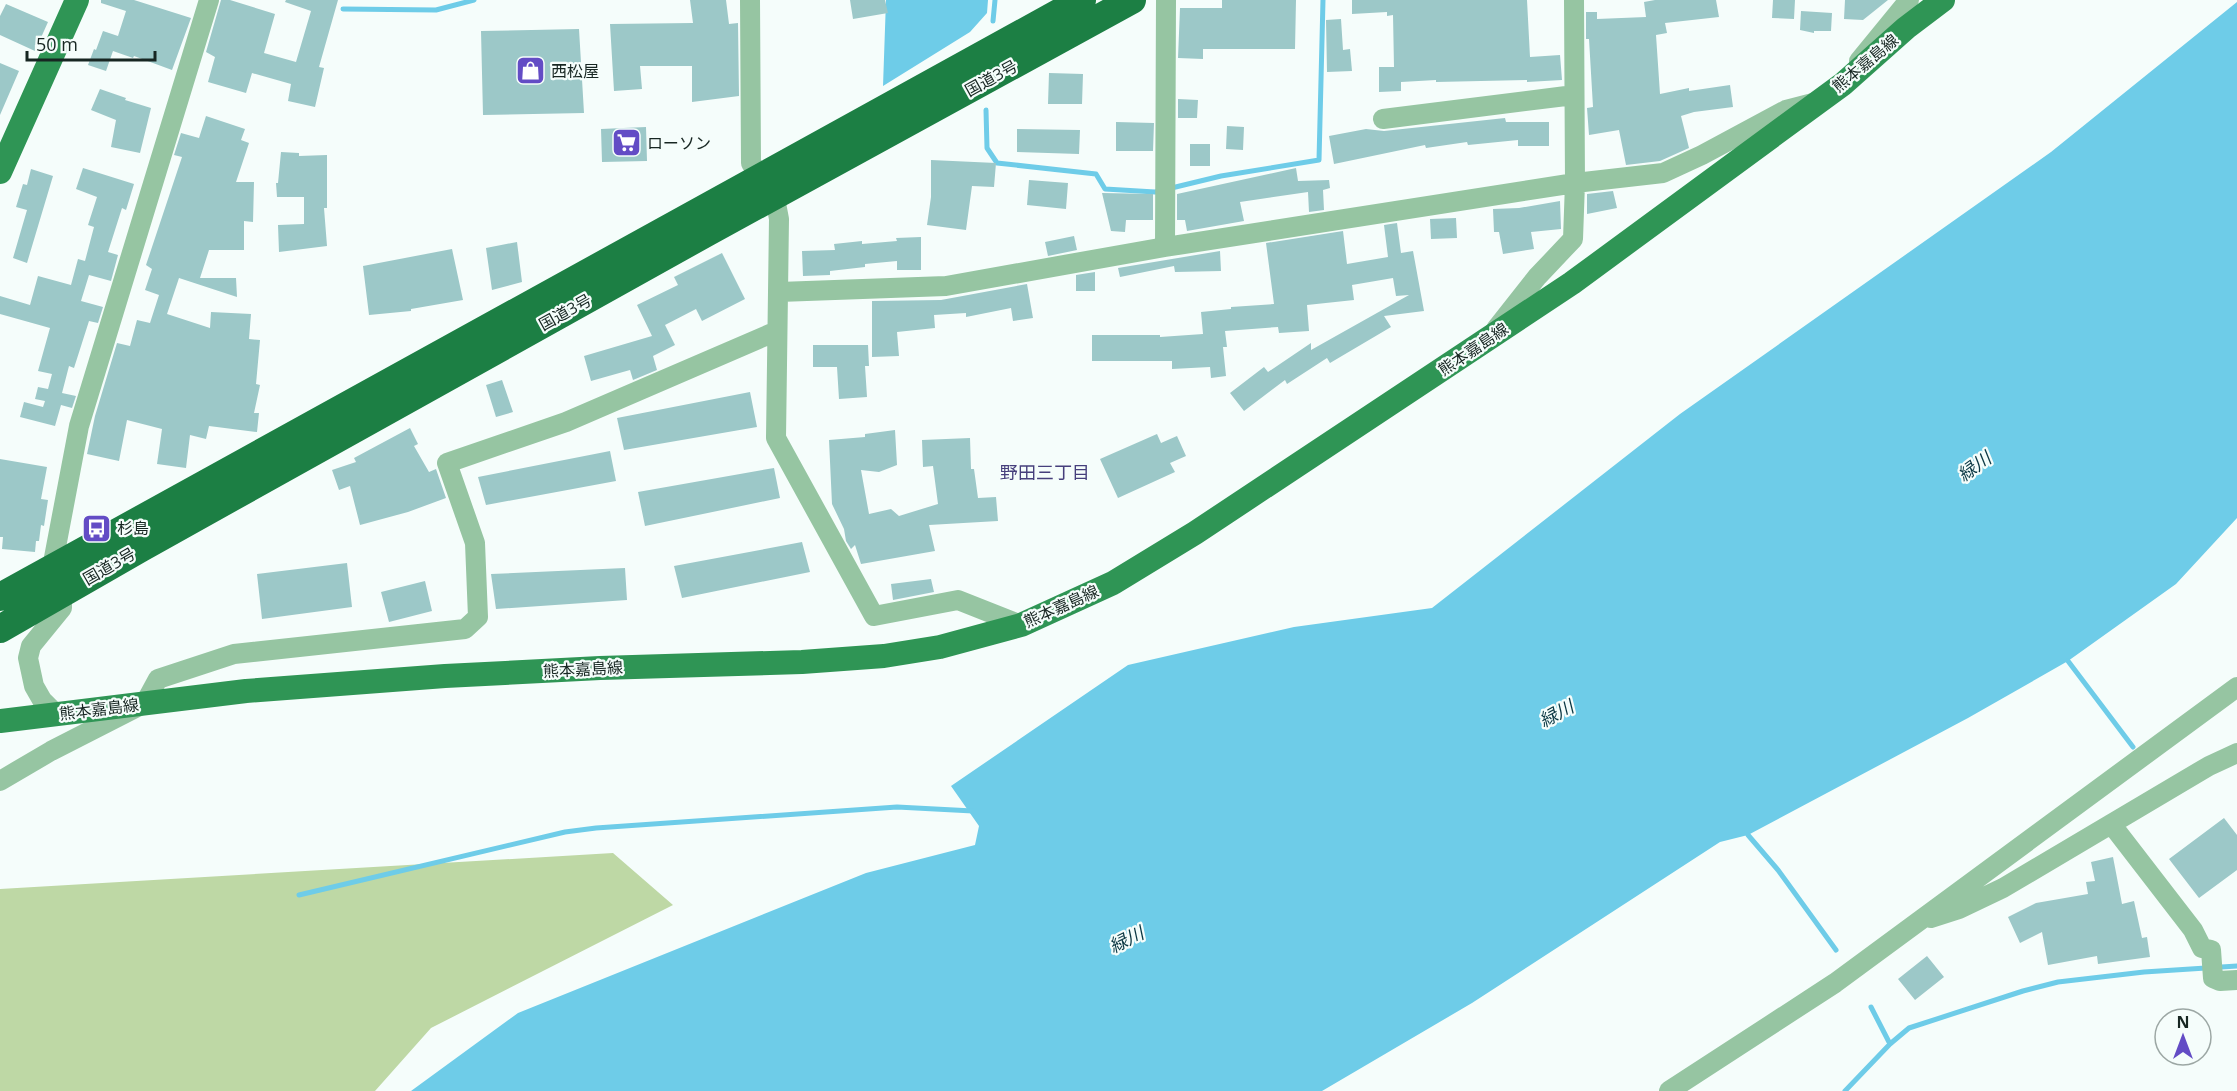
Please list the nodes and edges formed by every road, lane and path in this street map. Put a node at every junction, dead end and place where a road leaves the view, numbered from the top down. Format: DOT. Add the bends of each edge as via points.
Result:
graph roads {
  1 [pos="77,0"];
  2 [pos="209,0"];
  3 [pos="750,0"];
  4 [pos="1082,0"];
  5 [pos="1132,0"];
  6 [pos="1166,0"];
  7 [pos="1574,0"];
  8 [pos="1909,0"];
  9 [pos="1943,0"];
  10 [pos="1843,84"];
  11 [pos="1574,95"];
  12 [pos="1819,102"];
  13 [pos="1383,119"];
  14 [pos="0,172"];
  15 [pos="1575,183"];
  16 [pos="768,188"];
  17 [pos="1165,247"];
  18 [pos="779,292"];
  19 [pos="777,331"];
  20 [pos="1487,340"];
  21 [pos="57,581"];
  22 [pos="0,597"];
  23 [pos="1021,625"];
  24 [pos="0,629"];
  25 [pos="2237,687"];
  26 [pos="145,703"];
  27 [pos="56,714"];
  28 [pos="0,721"];
  29 [pos="2237,753"];
  30 [pos="0,781"];
  31 [pos="2112,825"];
  32 [pos="1892,941"];
  33 [pos="2237,980"];
  34 [pos="1669,1091"];
  1 -- 14 [label="main road"];
  2 -- 21 [label="street" via="79,426"];
  3 -- 16 [label="street" via="751,164"];
  4 -- 16 [label="highway, 国道3号"];
  5 -- 16 [label="highway, 国道3号"];
  6 -- 17 [label="street"];
  7 -- 11 [label="street"];
  8 -- 10 [label="street"];
  9 -- 10 [label="main road, 熊本嘉島線"];
  10 -- 12 [label="main road, 熊本嘉島線"];
  11 -- 13 [label="street"];
  11 -- 15 [label="street"];
  12 -- 15 [label="street" via="1786,110 1663,173"];
  12 -- 20 [label="main road, 熊本嘉島線" via="1572,283"];
  15 -- 17 [label="street"];
  15 -- 20 [label="street" via="1573,239"];
  16 -- 18 [label="street" via="779,219"];
  16 -- 21 [label="highway, 国道3号" via="708,232"];
  17 -- 18 [label="street" via="946,286"];
  18 -- 19 [label="street"];
  19 -- 23 [label="street" via="776,438 874,616 958,600"];
  19 -- 26 [label="street" via="566,422 447,463 475,543 478,617 465,629 234,654 158,679"];
  20 -- 23 [label="main road, 熊本嘉島線" via="1196,533 1113,583"];
  21 -- 22 [label="highway, 国道3号"];
  21 -- 24 [label="highway, 国道3号"];
  21 -- 27 [label="street" via="62,609 31,646 28,658 34,686"];
  23 -- 26 [label="main road, 熊本嘉島線" via="940,647 884,656 445,676"];
  25 -- 32 [label="street"];
  26 -- 27 [label="main road, 熊本嘉島線"];
  26 -- 30 [label="street"];
  27 -- 28 [label="main road, 熊本嘉島線"];
  29 -- 31 [label="street"];
  31 -- 32 [label="street" via="2003,888 1922,921"];
  31 -- 33 [label="street" via="2193,930 2202,948 2211,950 2213,978"];
  32 -- 34 [label="street" via="1835,983"];
}
